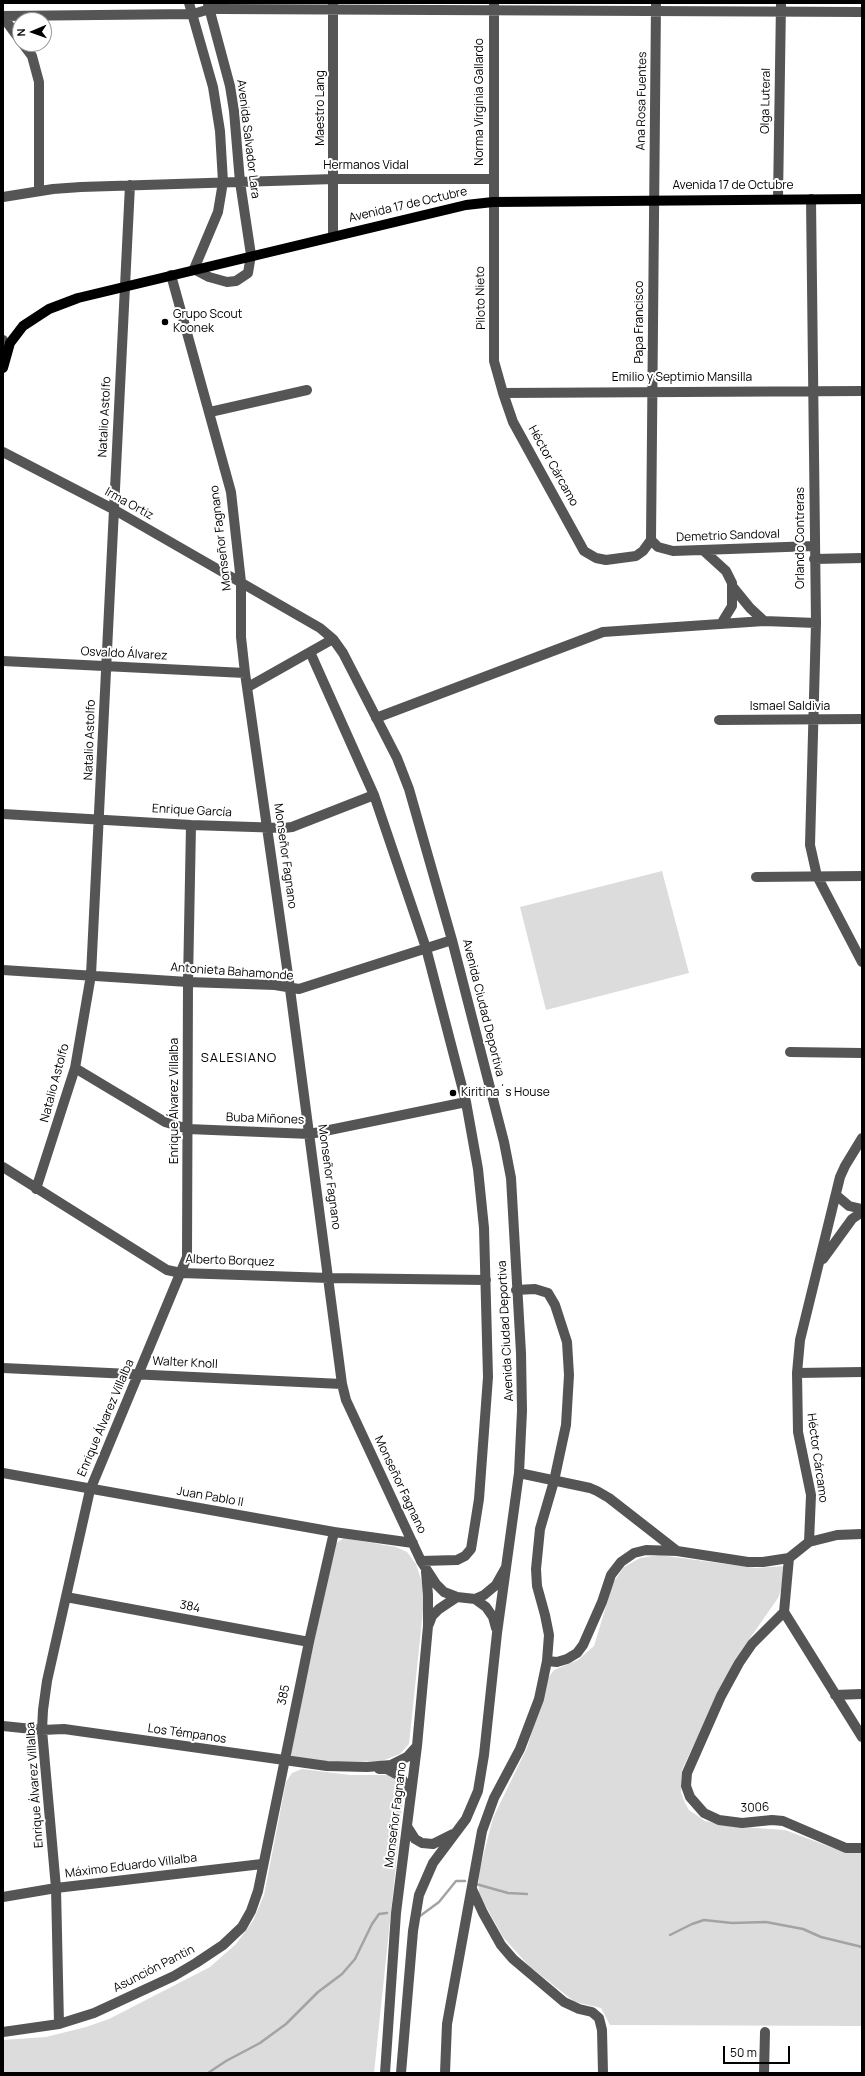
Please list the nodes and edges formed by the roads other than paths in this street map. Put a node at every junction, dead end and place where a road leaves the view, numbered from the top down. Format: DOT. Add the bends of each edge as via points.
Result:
graph roads {
  1 [pos="190,3"];
  2 [pos="209,6"];
  3 [pos="333,6"];
  4 [pos="494,7"];
  5 [pos="656,7"];
  6 [pos="781,7"];
  7 [pos="862,12"];
  8 [pos="193,14"];
  9 [pos="3,17"];
  10 [pos="12,29"];
  11 [pos="29,52"];
  12 [pos="334,179"];
  13 [pos="493,179"];
  14 [pos="223,182"];
  15 [pos="240,182"];
  16 [pos="130,185"];
  17 [pos="39,191"];
  18 [pos="3,197"];
  19 [pos="778,199"];
  20 [pos="811,199"];
  21 [pos="862,199"];
  22 [pos="654,200"];
  23 [pos="493,202"];
  24 [pos="333,236"];
  25 [pos="252,255"];
  26 [pos="194,269"];
  27 [pos="171,275"];
  28 [pos="124,286"];
  29 [pos="3,340"];
  30 [pos="4,353"];
  31 [pos="3,368"];
  32 [pos="307,390"];
  33 [pos="653,391"];
  34 [pos="814,391"];
  35 [pos="862,391"];
  36 [pos="502,393"];
  37 [pos="210,412"];
  38 [pos="3,452"];
  39 [pos="113,509"];
  40 [pos="651,540"];
  41 [pos="814,546"];
  42 [pos="704,551"];
  43 [pos="862,558"];
  44 [pos="814,559"];
  45 [pos="241,582"];
  46 [pos="732,586"];
  47 [pos="764,621"];
  48 [pos="816,623"];
  49 [pos="721,624"];
  50 [pos="333,639"];
  51 [pos="310,652"];
  52 [pos="3,661"];
  53 [pos="106,666"];
  54 [pos="245,673"];
  55 [pos="248,687"];
  56 [pos="376,718"];
  57 [pos="862,719"];
  58 [pos="719,720"];
  59 [pos="812,720"];
  60 [pos="374,795"];
  61 [pos="3,814"];
  62 [pos="99,818"];
  63 [pos="191,825"];
  64 [pos="268,828"];
  65 [pos="817,876"];
  66 [pos="862,876"];
  67 [pos="756,877"];
  68 [pos="452,940"];
  69 [pos="426,948"];
  70 [pos="862,962"];
  71 [pos="3,970"];
  72 [pos="91,975"];
  73 [pos="188,982"];
  74 [pos="290,989"];
  75 [pos="790,1052"];
  76 [pos="862,1053"];
  77 [pos="76,1068"];
  78 [pos="466,1102"];
  79 [pos="188,1129"];
  80 [pos="310,1134"];
  81 [pos="862,1138"];
  82 [pos="3,1167"];
  83 [pos="36,1189"];
  84 [pos="836,1195"];
  85 [pos="862,1211"];
  86 [pos="819,1266"];
  87 [pos="181,1273"];
  88 [pos="329,1278"];
  89 [pos="486,1280"];
  90 [pos="516,1290"];
  91 [pos="3,1368"];
  92 [pos="862,1372"];
  93 [pos="138,1373"];
  94 [pos="797,1373"];
  95 [pos="342,1384"];
  96 [pos="519,1473"];
  97 [pos="3,1474"];
  98 [pos="554,1481"];
  99 [pos="90,1490"];
  100 [pos="334,1532"];
  101 [pos="862,1534"];
  102 [pos="809,1542"];
  103 [pos="413,1544"];
  104 [pos="677,1551"];
  105 [pos="789,1558"];
  106 [pos="423,1564"];
  107 [pos="508,1564"];
  108 [pos="66,1597"];
  109 [pos="457,1597"];
  110 [pos="475,1599"];
  111 [pos="784,1612"];
  112 [pos="428,1626"];
  113 [pos="497,1633"];
  114 [pos="309,1642"];
  115 [pos="547,1661"];
  116 [pos="862,1694"];
  117 [pos="835,1695"];
  118 [pos="3,1726"];
  119 [pos="42,1730"];
  120 [pos="862,1737"];
  121 [pos="417,1746"];
  122 [pos="284,1761"];
  123 [pos="367,1767"];
  124 [pos="411,1793"];
  125 [pos="408,1828"];
  126 [pos="458,1831"];
  127 [pos="862,1848"];
  128 [pos="262,1864"];
  129 [pos="56,1888"];
  130 [pos="472,1889"];
  131 [pos="3,1897"];
  132 [pos="59,2024"];
  133 [pos="3,2032"];
  134 [pos="765,2032"];
  135 [pos="385,2073"];
  136 [pos="401,2073"];
  137 [pos="445,2073"];
  138 [pos="603,2073"];
  139 [pos="764,2073"];
  1 -- 8 [label="street"];
  2 -- 3 [label="street"];
  2 -- 8 [label="street"];
  2 -- 15 [label="street, Avenida Salvador Lara" via="230,86"];
  3 -- 4 [label="street"];
  3 -- 12 [label="street, Maestro Lang"];
  4 -- 5 [label="street"];
  4 -- 13 [label="street, Norma Virginia Gallardo"];
  5 -- 6 [label="street"];
  5 -- 22 [label="street, Ana Rosa Fuentes"];
  6 -- 7 [label="street"];
  6 -- 19 [label="street, Olga Luteral"];
  8 -- 9 [label="street"];
  8 -- 14 [label="street" via="213,88 220,131"];
  9 -- 10 [label="street"];
  11 -- 17 [label="street" via="39,82"];
  12 -- 13 [label="street, Hermanos Vidal"];
  12 -- 15 [label="street, Hermanos Vidal"];
  12 -- 24 [label="street, Maestro Lang"];
  13 -- 23 [label="street, Norma Virginia Gallardo"];
  14 -- 15 [label="street, Hermanos Vidal"];
  14 -- 16 [label="street"];
  14 -- 26 [label="street" via="218,212"];
  15 -- 25 [label="street, Avenida Salvador Lara"];
  16 -- 17 [label="street"];
  16 -- 28 [label="street, Natalio Astolfo"];
  17 -- 18 [label="street"];
  19 -- 20 [label="main road, Avenida 17 de Octubre"];
  19 -- 22 [label="main road, Avenida 17 de Octubre"];
  20 -- 21 [label="main road, Avenida 17 de Octubre"];
  20 -- 34 [label="street, Orlando Contreras"];
  22 -- 23 [label="main road, Avenida 17 de Octubre"];
  22 -- 33 [label="street, Papa Francisco"];
  23 -- 24 [label="main road, Avenida 17 de Octubre" via="466,205"];
  23 -- 36 [label="street, Piloto Nieto" via="494,361"];
  24 -- 25 [label="main road, Avenida 17 de Octubre"];
  25 -- 26 [label="main road, Avenida 17 de Octubre"];
  25 -- 26 [label="street" via="248,273 236,281 218,281"];
  26 -- 27 [label="main road, Avenida 17 de Octubre"];
  27 -- 28 [label="main road, Avenida 17 de Octubre"];
  27 -- 37 [label="street, Monseñor Fagnano"];
  28 -- 30 [label="main road, Avenida 17 de Octubre" via="78,298 40,314 16,334"];
  28 -- 39 [label="street, Natalio Astolfo"];
  29 -- 30 [label="street"];
  30 -- 31 [label="main road, Avenida 17 de Octubre"];
  32 -- 37 [label="street"];
  33 -- 34 [label="street, Emilio y Septimio Mansilla"];
  33 -- 36 [label="street, Emilio y Septimio Mansilla"];
  33 -- 40 [label="street, Papa Francisco"];
  34 -- 35 [label="street, Emilio y Septimio Mansilla"];
  34 -- 41 [label="street, Orlando Contreras"];
  36 -- 40 [label="street, Héctor Cárcamo" via="513,422 584,551 606,560 636,556"];
  37 -- 45 [label="street, Monseñor Fagnano" via="231,492"];
  38 -- 39 [label="street, Irma Ortiz"];
  39 -- 45 [label="street, Irma Ortiz"];
  39 -- 53 [label="street, Natalio Astolfo"];
  40 -- 42 [label="street, Demetrio Sandoval" via="666,550"];
  41 -- 42 [label="street, Demetrio Sandoval"];
  41 -- 44 [label="street, Orlando Contreras"];
  42 -- 46 [label="street" via="726,571"];
  43 -- 44 [label="street"];
  44 -- 48 [label="street, Orlando Contreras"];
  45 -- 50 [label="street, Avenida Ciudad Deportiva" via="320,628"];
  45 -- 54 [label="street, Monseñor Fagnano" via="241,637"];
  46 -- 47 [label="street"];
  46 -- 49 [label="street" via="732,606"];
  47 -- 48 [label="street"];
  47 -- 49 [label="street"];
  48 -- 59 [label="street, Orlando Contreras"];
  49 -- 56 [label="street" via="602,632"];
  50 -- 51 [label="street"];
  50 -- 56 [label="street, Avenida Ciudad Deportiva" via="343,653"];
  51 -- 55 [label="street"];
  51 -- 60 [label="street, Avenida Ciudad Deportiva"];
  52 -- 53 [label="street, Osvaldo Álvarez"];
  53 -- 54 [label="street, Osvaldo Álvarez"];
  53 -- 62 [label="street, Natalio Astolfo"];
  54 -- 55 [label="street, Monseñor Fagnano"];
  55 -- 64 [label="street, Monseñor Fagnano"];
  56 -- 68 [label="street, Avenida Ciudad Deportiva" via="397,758 409,789"];
  57 -- 59 [label="street, Ismael Saldivia"];
  58 -- 59 [label="street, Ismael Saldivia"];
  59 -- 65 [label="street, Orlando Contreras" via="810,845"];
  60 -- 64 [label="street, Enrique García" via="292,827"];
  60 -- 69 [label="street, Avenida Ciudad Deportiva"];
  61 -- 62 [label="street, Enrique García"];
  62 -- 63 [label="street, Enrique García"];
  62 -- 72 [label="street, Natalio Astolfo"];
  63 -- 64 [label="street, Enrique García"];
  63 -- 73 [label="street, Enrique Álvarez Villalba"];
  64 -- 74 [label="street, Monseñor Fagnano"];
  65 -- 66 [label="street"];
  65 -- 67 [label="street"];
  65 -- 70 [label="street"];
  68 -- 69 [label="street, Antonieta Bahamonde"];
  68 -- 90 [label="street, Avenida Ciudad Deportiva" via="511,1178"];
  69 -- 74 [label="street, Antonieta Bahamonde" via="306,988"];
  69 -- 78 [label="street, Avenida Ciudad Deportiva"];
  71 -- 72 [label="street, Antonieta Bahamonde"];
  72 -- 73 [label="street, Antonieta Bahamonde"];
  72 -- 77 [label="street, Natalio Astolfo"];
  73 -- 74 [label="street, Antonieta Bahamonde" via="276,985"];
  73 -- 79 [label="street, Enrique Álvarez Villalba"];
  74 -- 80 [label="street, Monseñor Fagnano"];
  75 -- 76 [label="street"];
  77 -- 79 [label="street, Buba Miñones" via="165,1122"];
  77 -- 83 [label="street, Natalio Astolfo"];
  78 -- 80 [label="street, Buba Miñones"];
  78 -- 89 [label="street, Avenida Ciudad Deportiva" via="480,1183"];
  79 -- 80 [label="street, Buba Miñones"];
  79 -- 87 [label="street, Enrique Álvarez Villalba" via="187,1257"];
  80 -- 88 [label="street, Monseñor Fagnano"];
  81 -- 84 [label="street, Héctor Cárcamo" via="845,1166"];
  82 -- 83 [label="street, Alberto Borquez"];
  83 -- 87 [label="street, Alberto Borquez" via="160,1266"];
  84 -- 85 [label="street" via="849,1206"];
  84 -- 86 [label="street, Héctor Cárcamo"];
  85 -- 86 [label="street" via="852,1219"];
  86 -- 94 [label="street, Héctor Cárcamo" via="800,1340"];
  87 -- 88 [label="street, Alberto Borquez"];
  87 -- 93 [label="street, Enrique Álvarez Villalba"];
  88 -- 89 [label="street, Alberto Borquez"];
  88 -- 95 [label="street, Monseñor Fagnano"];
  89 -- 106 [label="street, Avenida Ciudad Deportiva" via="488,1377 482,1472 471,1549 457,1560"];
  90 -- 96 [label="street, Avenida Ciudad Deportiva" via="522,1411"];
  90 -- 98 [label="street" via="535,1289 548,1293 556,1305 567,1342 569,1375 566,1425"];
  91 -- 93 [label="street, Walter Knoll"];
  92 -- 94 [label="street"];
  93 -- 95 [label="street, Walter Knoll"];
  93 -- 99 [label="street, Enrique Álvarez Villalba"];
  94 -- 102 [label="street, Héctor Cárcamo" via="798,1432 811,1495"];
  95 -- 103 [label="street, Monseñor Fagnano" via="346,1400"];
  96 -- 98 [label="street"];
  96 -- 107 [label="street, Avenida Ciudad Deportiva"];
  97 -- 99 [label="street, Juan Pablo II"];
  98 -- 104 [label="street" via="590,1488 609,1498"];
  98 -- 115 [label="street" via="540,1529 536,1569 537,1586 546,1614 549,1635"];
  99 -- 100 [label="street, Juan Pablo II"];
  99 -- 108 [label="street, Enrique Álvarez Villalba"];
  100 -- 103 [label="street, Juan Pablo II"];
  100 -- 114 [label="street, 385"];
  101 -- 102 [label="street" via="836,1535"];
  102 -- 105 [label="street"];
  103 -- 106 [label="street, Monseñor Fagnano"];
  104 -- 105 [label="street" via="748,1562"];
  104 -- 115 [label="street" via="646,1550 634,1553 621,1562 611,1575 583,1645 567,1659"];
  105 -- 111 [label="street"];
  106 -- 109 [label="street" via="444,1592"];
  106 -- 112 [label="street, Monseñor Fagnano" via="428,1584"];
  107 -- 110 [label="street" via="496,1585"];
  107 -- 113 [label="street, Avenida Ciudad Deportiva"];
  108 -- 114 [label="street, 384"];
  108 -- 119 [label="street, Enrique Álvarez Villalba" via="47,1681"];
  109 -- 110 [label="street"];
  109 -- 112 [label="street" via="439,1609 432,1616"];
  110 -- 113 [label="street" via="493,1616"];
  111 -- 117 [label="street"];
  111 -- 127 [label="street, 3006" via="752,1644 739,1663 691,1761 686,1786 690,1797 704,1813 718,1820 742,1823 783,1821 846,1848"];
  112 -- 121 [label="street, Monseñor Fagnano"];
  113 -- 126 [label="street" via="479,1785 473,1806"];
  114 -- 122 [label="street, 385"];
  115 -- 130 [label="street" via="539,1699 520,1749 494,1798 482,1831"];
  116 -- 117 [label="street"];
  117 -- 120 [label="street"];
  118 -- 119 [label="street, Los Témpanos"];
  119 -- 122 [label="street, Los Témpanos" via="64,1729"];
  119 -- 129 [label="street, Enrique Álvarez Villalba"];
  121 -- 123 [label="street, Los Témpanos" via="398,1763"];
  121 -- 124 [label="street, Monseñor Fagnano"];
  122 -- 123 [label="street, Los Témpanos"];
  122 -- 128 [label="street, 385"];
  123 -- 124 [label="street, Los Témpanos" via="394,1772 400,1776"];
  124 -- 125 [label="street, Monseñor Fagnano"];
  125 -- 126 [label="street" via="415,1839 432,1844"];
  125 -- 135 [label="street, Monseñor Fagnano" via="396,1914"];
  126 -- 136 [label="street" via="433,1863 421,1887"];
  128 -- 129 [label="street, Máximo Eduardo Villalba"];
  128 -- 132 [label="street, Asunción Pantin" via="258,1890 251,1911 242,1927 223,1945 174,1976 94,2013"];
  129 -- 131 [label="street, Máximo Eduardo Villalba"];
  129 -- 132 [label="street, Enrique Álvarez Villalba"];
  130 -- 137 [label="street" via="447,2024"];
  130 -- 138 [label="street" via="501,1945 513,1959 564,2002 592,2012 599,2018 602,2030"];
  132 -- 133 [label="street, Asunción Pantin"];
  134 -- 139 [label="street"];
}
